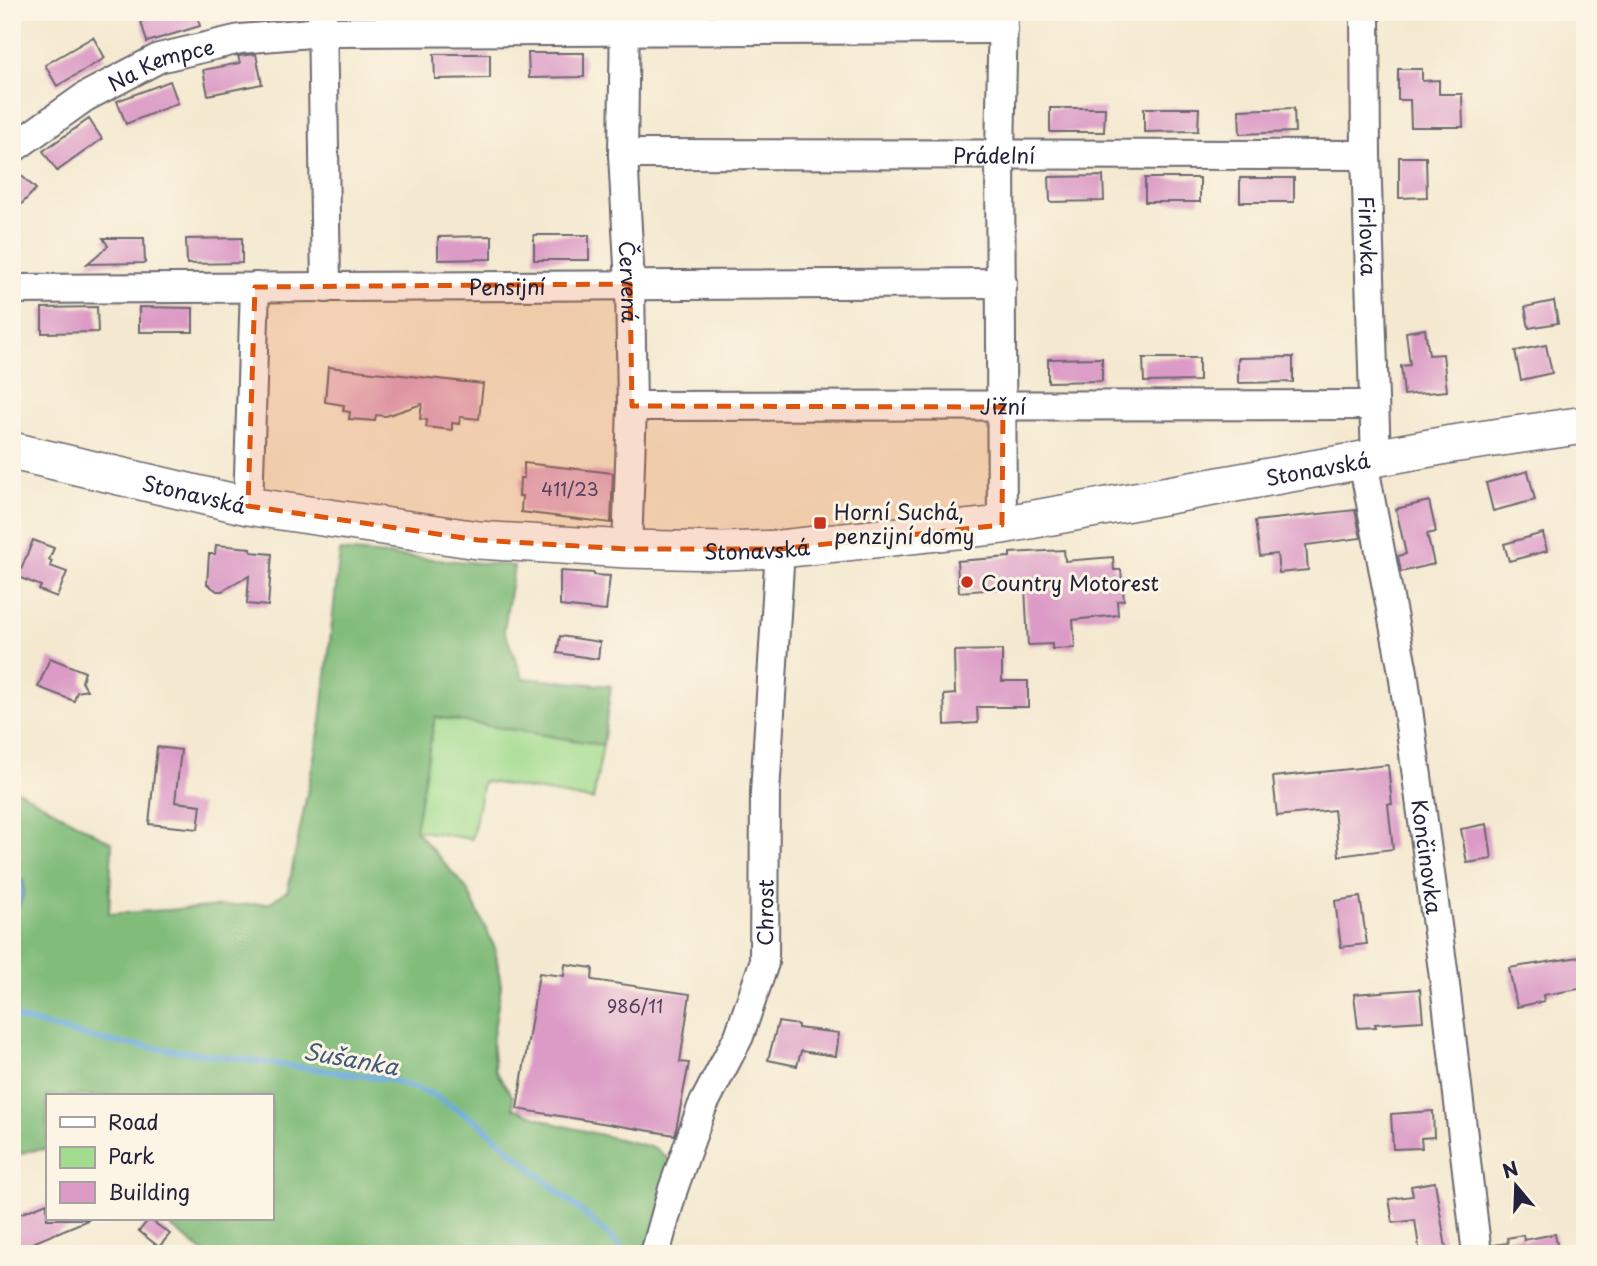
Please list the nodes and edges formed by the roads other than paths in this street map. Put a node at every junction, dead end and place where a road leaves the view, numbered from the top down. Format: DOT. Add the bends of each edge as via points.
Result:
graph roads {
  1 [pos="1365,12"];
  2 [pos="1003,21"];
  3 [pos="322,22"];
  4 [pos="625,22"];
  5 [pos="12,149"];
  6 [pos="623,154"];
  7 [pos="1000,154"];
  8 [pos="1366,155"];
  9 [pos="1002,283"];
  10 [pos="630,284"];
  11 [pos="255,287"];
  12 [pos="326,288"];
  13 [pos="12,289"];
  14 [pos="1373,405"];
  15 [pos="632,406"];
  16 [pos="1003,407"];
  17 [pos="1585,425"];
  18 [pos="12,451"];
  19 [pos="1369,460"];
  20 [pos="248,506"];
  21 [pos="1002,525"];
  22 [pos="627,549"];
  23 [pos="780,550"];
  24 [pos="655,1254"];
  25 [pos="1477,1254"];
  1 -- 8 [label="street, Firlovka"];
  2 -- 4 [label="street, Na Kempce"];
  2 -- 7 [label="street"];
  3 -- 4 [label="street, Na Kempce"];
  3 -- 5 [label="street, Na Kempce" via="159,58 85,96"];
  3 -- 12 [label="street"];
  4 -- 6 [label="street, Červená"];
  6 -- 7 [label="street, Prádelní"];
  6 -- 10 [label="street, Červená"];
  7 -- 8 [label="street, Prádelní"];
  7 -- 9 [label="street"];
  8 -- 14 [label="street, Firlovka"];
  9 -- 10 [label="street, Pensijní"];
  9 -- 16 [label="street"];
  10 -- 12 [label="street, Pensijní"];
  10 -- 15 [label="street, Červená"];
  11 -- 12 [label="street, Pensijní"];
  11 -- 13 [label="street, Pensijní"];
  11 -- 20 [label="street"];
  14 -- 16 [label="street, Jižní"];
  14 -- 19 [label="street, Firlovka"];
  15 -- 16 [label="street, Jižní"];
  15 -- 22 [label="street, Červená"];
  16 -- 21 [label="street"];
  17 -- 19 [label="main road, Stonavská"];
  18 -- 20 [label="main road, Stonavská"];
  19 -- 21 [label="main road, Stonavská"];
  19 -- 25 [label="street, Končinovka" via="1403,672"];
  20 -- 22 [label="main road, Stonavská" via="478,540"];
  21 -- 23 [label="main road, Stonavská"];
  22 -- 23 [label="main road, Stonavská"];
  23 -- 24 [label="street, Chrost" via="765,793 764,963 739,1036 702,1107"];
}
